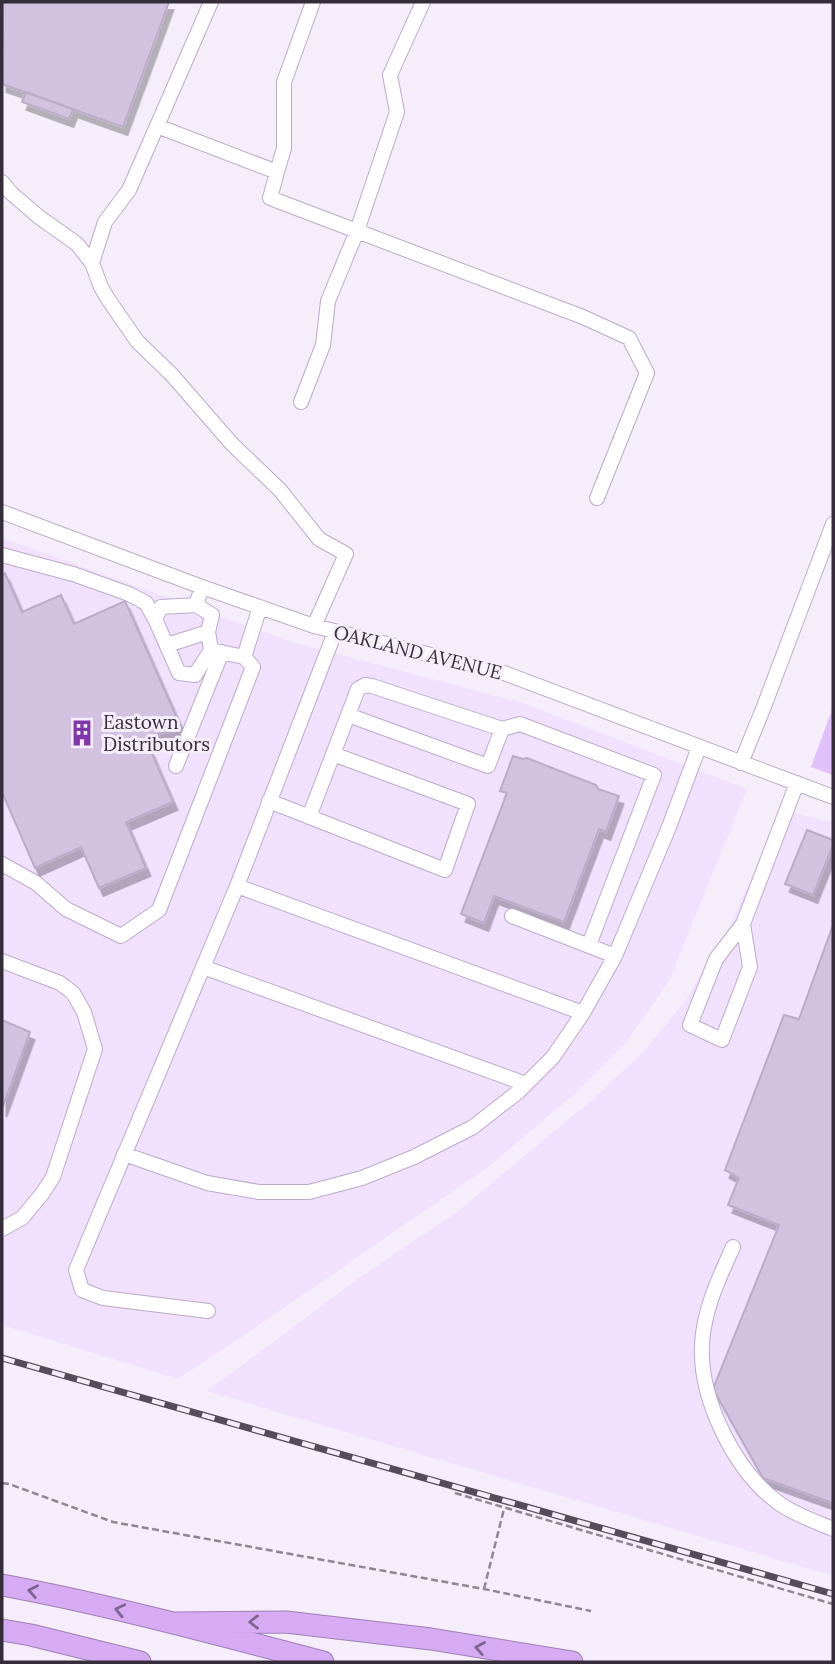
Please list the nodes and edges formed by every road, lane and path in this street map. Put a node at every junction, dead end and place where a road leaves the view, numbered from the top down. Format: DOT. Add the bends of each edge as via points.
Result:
graph roads {
  1 [pos="211,2"];
  2 [pos="313,2"];
  3 [pos="423,2"];
  4 [pos="157,125"];
  5 [pos="277,172"];
  6 [pos="2,182"];
  7 [pos="357,231"];
  8 [pos="92,263"];
  9 [pos="301,402"];
  10 [pos="597,498"];
  11 [pos="2,512"];
  12 [pos="833,524"];
  13 [pos="2,555"];
  14 [pos="202,587"];
  15 [pos="196,605"];
  16 [pos="260,607"];
  17 [pos="155,619"];
  18 [pos="314,626"];
  19 [pos="208,632"];
  20 [pos="335,632"];
  21 [pos="167,645"];
  22 [pos="217,651"];
  23 [pos="244,656"];
  24 [pos="348,715"];
  25 [pos="502,729"];
  26 [pos="699,747"];
  27 [pos="333,754"];
  28 [pos="741,762"];
  29 [pos="176,766"];
  30 [pos="797,783"];
  31 [pos="832,794"];
  32 [pos="269,801"];
  33 [pos="309,817"];
  34 [pos="2,864"];
  35 [pos="237,886"];
  36 [pos="512,916"];
  37 [pos="743,924"];
  38 [pos="589,946"];
  39 [pos="615,956"];
  40 [pos="2,961"];
  41 [pos="203,967"];
  42 [pos="583,1013"];
  43 [pos="526,1084"];
  44 [pos="124,1154"];
  45 [pos="2,1229"];
  46 [pos="733,1247"];
  47 [pos="208,1311"];
  48 [pos="2,1483"];
  49 [pos="455,1493"];
  50 [pos="504,1509"];
  51 [pos="833,1529"];
  52 [pos="2,1585"];
  53 [pos="484,1589"];
  54 [pos="833,1604"];
  55 [pos="591,1611"];
  56 [pos="176,1623"];
  57 [pos="2,1629"];
  58 [pos="31,1635"];
  59 [pos="94,1662"];
  60 [pos="140,1662"];
  61 [pos="323,1662"];
  62 [pos="572,1662"];
  1 -- 4 [label="street"];
  2 -- 5 [label="street" via="284,82 284,148"];
  3 -- 7 [label="street" via="390,75 397,112"];
  4 -- 5 [label="street"];
  4 -- 8 [label="street" via="129,190 105,222"];
  5 -- 7 [label="street" via="270,198"];
  6 -- 8 [label="street" via="77,244"];
  7 -- 9 [label="street" via="328,301 323,345"];
  7 -- 10 [label="street" via="629,338 647,373"];
  8 -- 18 [label="street" via="101,287 137,341 280,490 320,539 346,554"];
  11 -- 14 [label="street, OAKLAND AVENUE"];
  12 -- 28 [label="street"];
  13 -- 17 [label="street" via="129,594 146,603"];
  14 -- 15 [label="street"];
  14 -- 16 [label="street, OAKLAND AVENUE"];
  15 -- 17 [label="street" via="161,607"];
  15 -- 19 [label="street" via="212,615"];
  16 -- 18 [label="street, OAKLAND AVENUE"];
  16 -- 23 [label="street"];
  17 -- 21 [label="street"];
  18 -- 20 [label="street, OAKLAND AVENUE"];
  19 -- 21 [label="street"];
  19 -- 22 [label="street"];
  20 -- 26 [label="street, OAKLAND AVENUE" via="504,673"];
  20 -- 32 [label="street"];
  21 -- 22 [label="street" via="179,673 195,674"];
  22 -- 23 [label="street"];
  22 -- 29 [label="street"];
  23 -- 34 [label="street" via="253,667 159,910 121,936 66,909 36,883"];
  24 -- 25 [label="street" via="358,690 365,685"];
  24 -- 25 [label="street" via="488,766"];
  24 -- 27 [label="street"];
  25 -- 38 [label="street" via="520,724 654,775"];
  26 -- 28 [label="street, OAKLAND AVENUE"];
  26 -- 39 [label="street"];
  27 -- 33 [label="street"];
  27 -- 33 [label="street" via="468,804 445,870"];
  28 -- 30 [label="street, OAKLAND AVENUE"];
  30 -- 31 [label="street, OAKLAND AVENUE"];
  30 -- 37 [label="street"];
  32 -- 33 [label="street"];
  32 -- 35 [label="street"];
  35 -- 41 [label="street"];
  35 -- 42 [label="street"];
  36 -- 38 [label="street"];
  37 -- 37 [label="street" via="750,967 722,1040 690,1025 716,959"];
  38 -- 39 [label="street"];
  39 -- 42 [label="street"];
  40 -- 45 [label="street" via="60,983 73,993 95,1049 53,1177 22,1218"];
  41 -- 43 [label="street"];
  41 -- 44 [label="street"];
  42 -- 43 [label="street"];
  43 -- 44 [label="street" via="473,1127 414,1157 309,1192 259,1192 207,1183"];
  44 -- 47 [label="street" via="76,1270 82,1290 103,1298"];
  46 -- 51 [label="street" via="713,1292 702,1345 716,1415 735,1454 761,1487 798,1515"];
  48 -- 53 [label="path" via="113,1522"];
  49 -- 50 [label="path"];
  50 -- 53 [label="path"];
  50 -- 54 [label="path"];
  56 -- 52 [label="highway, one-way"];
  53 -- 55 [label="path"];
  56 -- 61 [label="highway"];
  62 -- 56 [label="highway, one-way" via="286,1622"];
  57 -- 58 [label="highway"];
  58 -- 59 [label="highway"];
  58 -- 60 [label="highway"];
}
